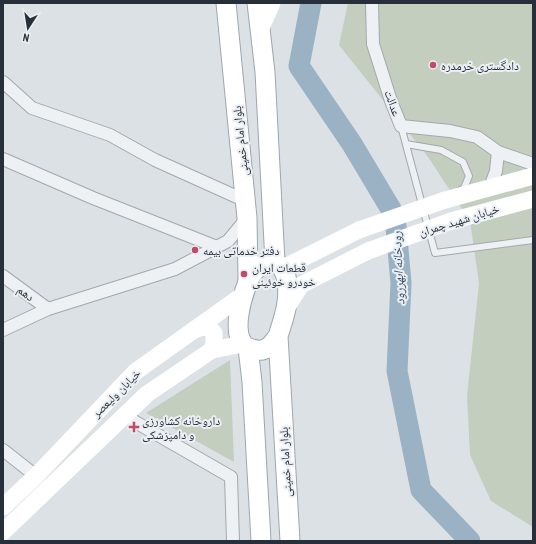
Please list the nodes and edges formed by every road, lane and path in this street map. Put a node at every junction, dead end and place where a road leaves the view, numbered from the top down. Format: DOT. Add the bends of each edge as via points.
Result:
graph roads {
  1 [pos="226,3"];
  2 [pos="257,3"];
  3 [pos="272,3"];
  4 [pos="372,3"];
  5 [pos="260,30"];
  6 [pos="3,82"];
  7 [pos="401,126"];
  8 [pos="406,144"];
  9 [pos="498,152"];
  10 [pos="3,159"];
  11 [pos="533,164"];
  12 [pos="533,176"];
  13 [pos="490,187"];
  14 [pos="533,199"];
  15 [pos="445,200"];
  16 [pos="247,210"];
  17 [pos="533,240"];
  18 [pos="217,247"];
  19 [pos="279,265"];
  20 [pos="3,276"];
  21 [pos="246,287"];
  22 [pos="287,307"];
  23 [pos="48,309"];
  24 [pos="3,330"];
  25 [pos="194,330"];
  26 [pos="278,336"];
  27 [pos="246,346"];
  28 [pos="212,350"];
  29 [pos="125,416"];
  30 [pos="3,450"];
  31 [pos="36,476"];
  32 [pos="3,507"];
  33 [pos="3,532"];
  34 [pos="233,541"];
  35 [pos="261,541"];
  36 [pos="290,541"];
  1 -- 16 [label="main road, بلوار امام خمینی"];
  2 -- 5 [label="main road"];
  3 -- 5 [label="main road"];
  4 -- 7 [label="street, عدالت" via="373,44"];
  5 -- 19 [label="main road"];
  6 -- 16 [label="street" via="32,108 110,135"];
  7 -- 8 [label="lane"];
  7 -- 9 [label="street, عدالت" via="478,137"];
  8 -- 15 [label="lane" via="441,150 463,162 469,176 464,188"];
  8 -- 17 [label="lane" via="435,253"];
  9 -- 11 [label="street, عدالت"];
  9 -- 13 [label="street" via="496,171"];
  10 -- 18 [label="street"];
  12 -- 13 [label="main road, خیابان شهید چمران"];
  13 -- 15 [label="main road, خیابان شهید چمران"];
  14 -- 22 [label="main road, خیابان شهید چمران, bridge" via="451,221 368,250 301,285"];
  15 -- 19 [label="main road, خیابان شهید چمران, bridge" via="359,230"];
  16 -- 18 [label="street" via="228,241"];
  16 -- 21 [label="main road, بلوار امام خمینی"];
  18 -- 23 [label="street" via="175,269"];
  19 -- 21 [label="main road" via="267,261 261,264"];
  19 -- 22 [label="main road" via="287,281"];
  20 -- 23 [label="street, دهم"];
  21 -- 25 [label="main road, خیابان ولیعصر"];
  21 -- 27 [label="main road, بلوار امام خمینی" via="238,321"];
  22 -- 26 [label="main road"];
  23 -- 24 [label="street"];
  25 -- 28 [label="main road" via="203,327 214,333"];
  25 -- 31 [label="main road, خیابان ولیعصر" via="136,372"];
  26 -- 27 [label="main road" via="267,348 259,351"];
  26 -- 36 [label="main road, بلوار امام خمینی"];
  27 -- 28 [label="main road, خیابان ولیعصر"];
  27 -- 35 [label="main road" via="252,382"];
  28 -- 29 [label="main road, خیابان ولیعصر" via="147,394"];
  29 -- 33 [label="main road, خیابان ولیعصر"];
  29 -- 34 [label="street" via="231,477"];
  30 -- 31 [label="street"];
  31 -- 32 [label="main road, خیابان ولیعصر"];
}
